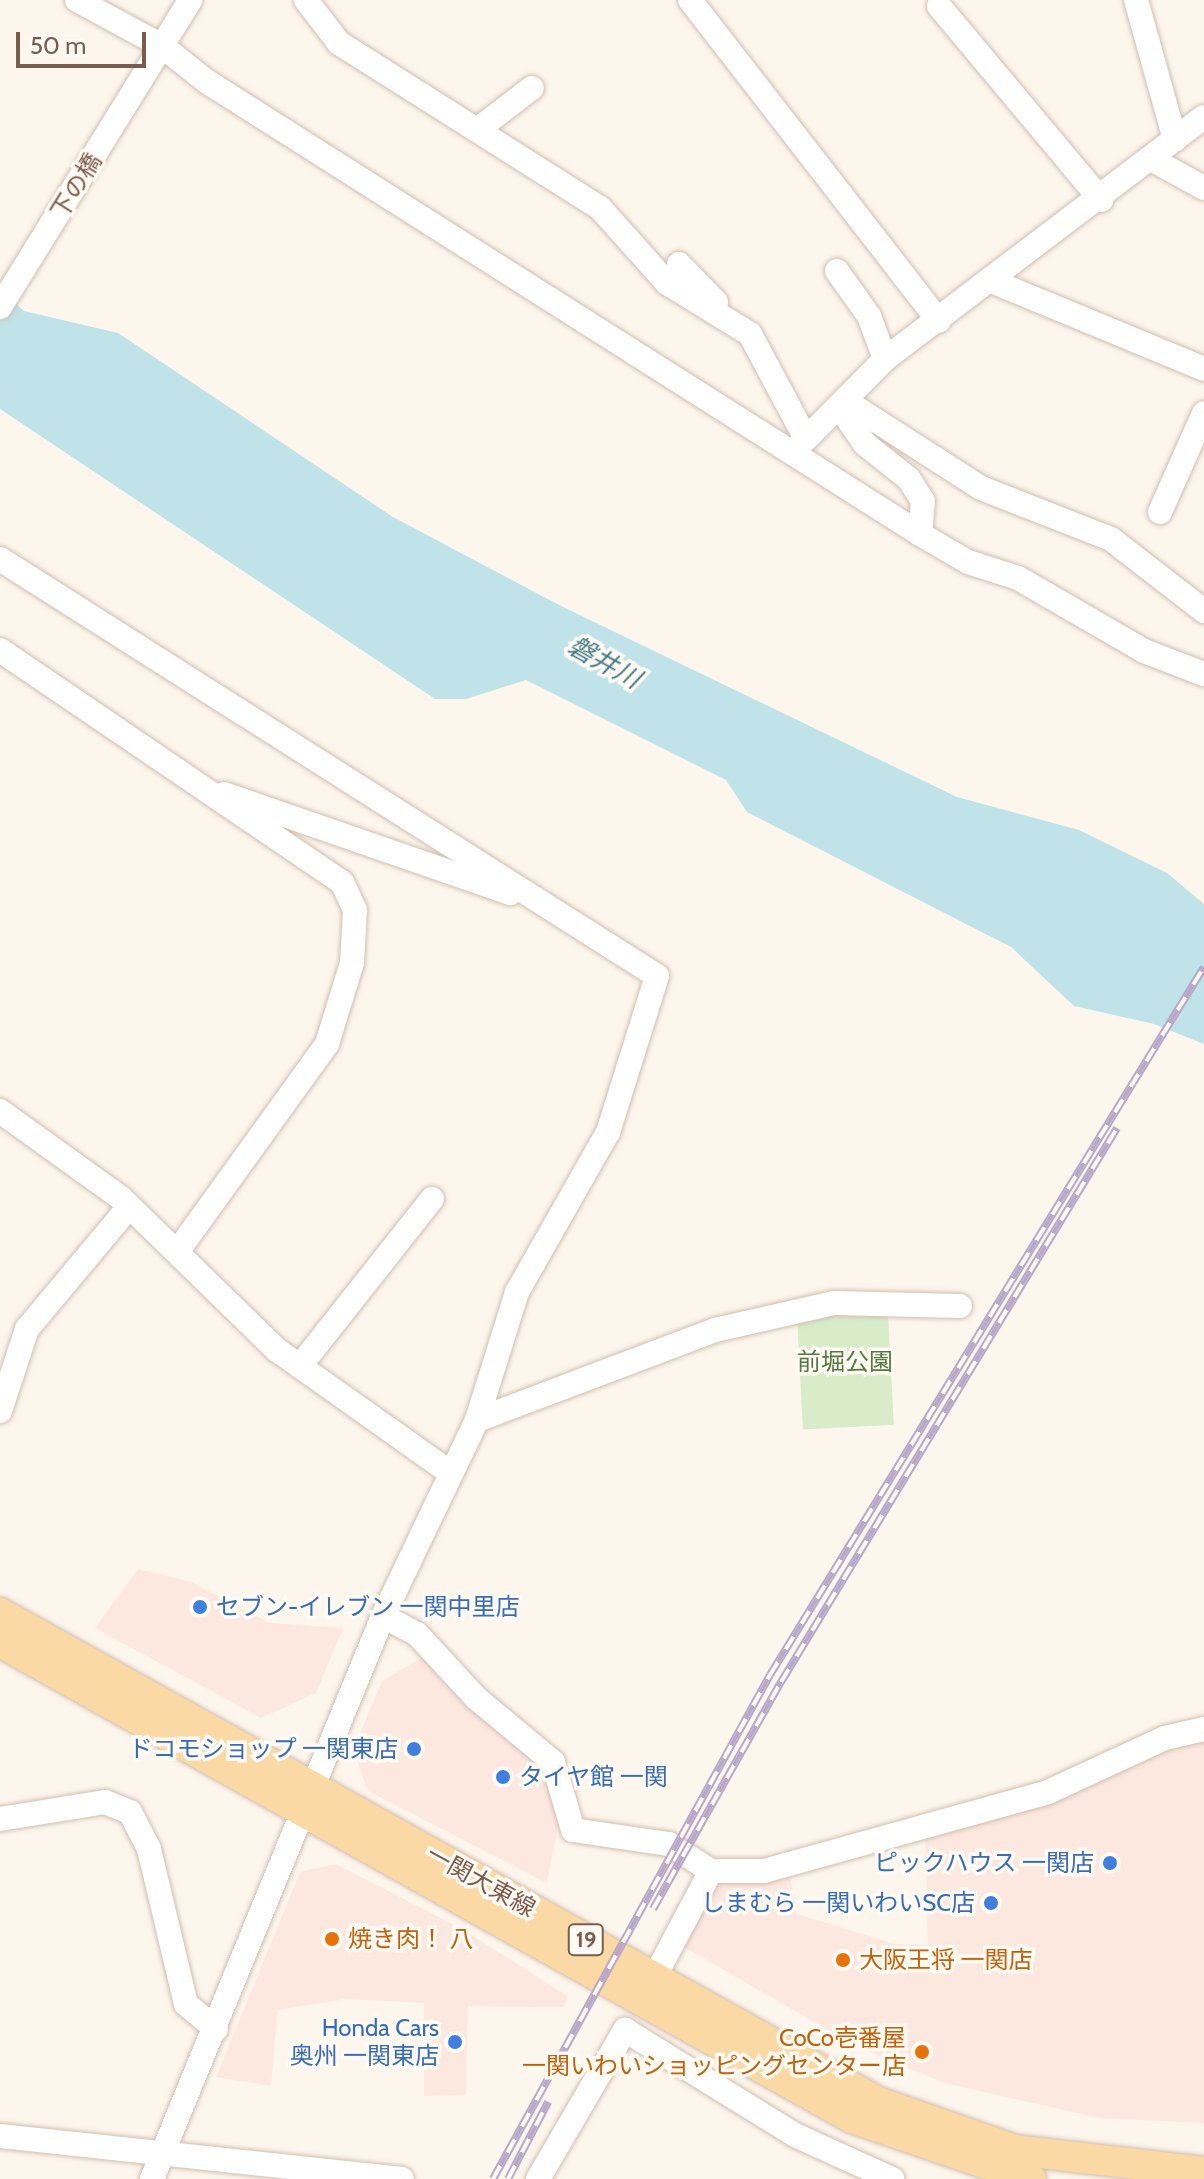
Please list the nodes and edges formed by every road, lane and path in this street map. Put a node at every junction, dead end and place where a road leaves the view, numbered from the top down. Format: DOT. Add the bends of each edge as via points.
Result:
graph roads {
  1 [pos="77,0"];
  2 [pos="190,0"];
  3 [pos="306,0"];
  4 [pos="690,0"];
  5 [pos="1136,0"];
  6 [pos="939,6"];
  7 [pos="156,56"];
  8 [pos="532,88"];
  9 [pos="1204,117"];
  10 [pos="477,130"];
  11 [pos="1175,140"];
  12 [pos="1153,160"];
  13 [pos="1204,188"];
  14 [pos="1101,200"];
  15 [pos="679,264"];
  16 [pos="837,271"];
  17 [pos="994,282"];
  18 [pos="0,307"];
  19 [pos="719,315"];
  20 [pos="939,321"];
  21 [pos="885,359"];
  22 [pos="1204,369"];
  23 [pos="844,406"];
  24 [pos="1204,413"];
  25 [pos="799,446"];
  26 [pos="1160,512"];
  27 [pos="920,534"];
  28 [pos="0,559"];
  29 [pos="1204,611"];
  30 [pos="0,650"];
  31 [pos="1204,674"];
  32 [pos="187,782"];
  33 [pos="537,901"];
  34 [pos="0,1111"];
  35 [pos="432,1199"];
  36 [pos="129,1207"];
  37 [pos="177,1252"];
  38 [pos="960,1306"];
  39 [pos="300,1366"];
  40 [pos="0,1411"];
  41 [pos="477,1420"];
  42 [pos="451,1473"];
  43 [pos="0,1613"];
  44 [pos="383,1616"];
  45 [pos="0,1642"];
  46 [pos="1204,1729"];
  47 [pos="308,1801"];
  48 [pos="0,1819"];
  49 [pos="711,1871"];
  50 [pos="654,1978"];
  51 [pos="216,2029"];
  52 [pos="0,2136"];
  53 [pos="156,2169"];
  54 [pos="1204,2172"];
  55 [pos="859,2175"];
  56 [pos="402,2179"];
  57 [pos="538,2179"];
  58 [pos="892,2179"];
  59 [pos="1031,2179"];
  1 -- 7 [label="street"];
  2 -- 7 [label="street, 下の橋"];
  3 -- 10 [label="street" via="339,43"];
  4 -- 20 [label="street"];
  5 -- 11 [label="street"];
  6 -- 14 [label="street"];
  7 -- 18 [label="street, 下の橋"];
  7 -- 25 [label="street" via="206,81"];
  8 -- 10 [label="street"];
  9 -- 11 [label="street"];
  10 -- 19 [label="street" via="600,208 667,283"];
  11 -- 12 [label="street"];
  12 -- 13 [label="street"];
  12 -- 14 [label="street"];
  14 -- 17 [label="street"];
  15 -- 19 [label="street" via="721,306"];
  16 -- 21 [label="street" via="869,316"];
  17 -- 20 [label="street"];
  17 -- 22 [label="street"];
  19 -- 25 [label="street" via="750,334"];
  20 -- 21 [label="street"];
  21 -- 23 [label="street"];
  23 -- 25 [label="street"];
  23 -- 27 [label="street" via="865,444 909,479 923,501"];
  23 -- 29 [label="street" via="981,488 1111,539"];
  24 -- 26 [label="street"];
  25 -- 27 [label="street"];
  27 -- 31 [label="street" via="968,562 1018,578 1144,651"];
  28 -- 33 [label="street"];
  30 -- 32 [label="street"];
  32 -- 33 [label="street"];
  32 -- 37 [label="street" via="342,882 355,910 352,963 327,1044"];
  33 -- 41 [label="street" via="657,976 657,984 608,1132 517,1292"];
  34 -- 36 [label="street"];
  35 -- 39 [label="street"];
  36 -- 37 [label="street"];
  36 -- 40 [label="street" via="27,1329"];
  37 -- 39 [label="street"];
  38 -- 41 [label="street" via="834,1303 715,1330"];
  39 -- 42 [label="street"];
  41 -- 42 [label="street"];
  42 -- 44 [label="street"];
  43 -- 47 [label="main road, 一関大東線 / 19"];
  44 -- 47 [label="street"];
  44 -- 49 [label="street" via="417,1634 476,1698 553,1762 573,1830 669,1844"];
  45 -- 47 [label="main road, 一関大東線 / 19"];
  46 -- 49 [label="street" via="1165,1738 1048,1792 764,1871"];
  47 -- 50 [label="main road, 一関大東線 / 19"];
  47 -- 51 [label="street"];
  47 -- 59 [label="main road, 一関大東線 / 19" via="852,2118"];
  48 -- 51 [label="street" via="105,1802 130,1812 149,1849 186,2004"];
  49 -- 50 [label="street"];
  50 -- 54 [label="main road, 一関大東線 / 19" via="940,2128 1073,2161"];
  51 -- 53 [label="street"];
  52 -- 53 [label="street"];
  53 -- 56 [label="street"];
  55 -- 57 [label="street" via="625,2030"];
  55 -- 58 [label="street"];
}
